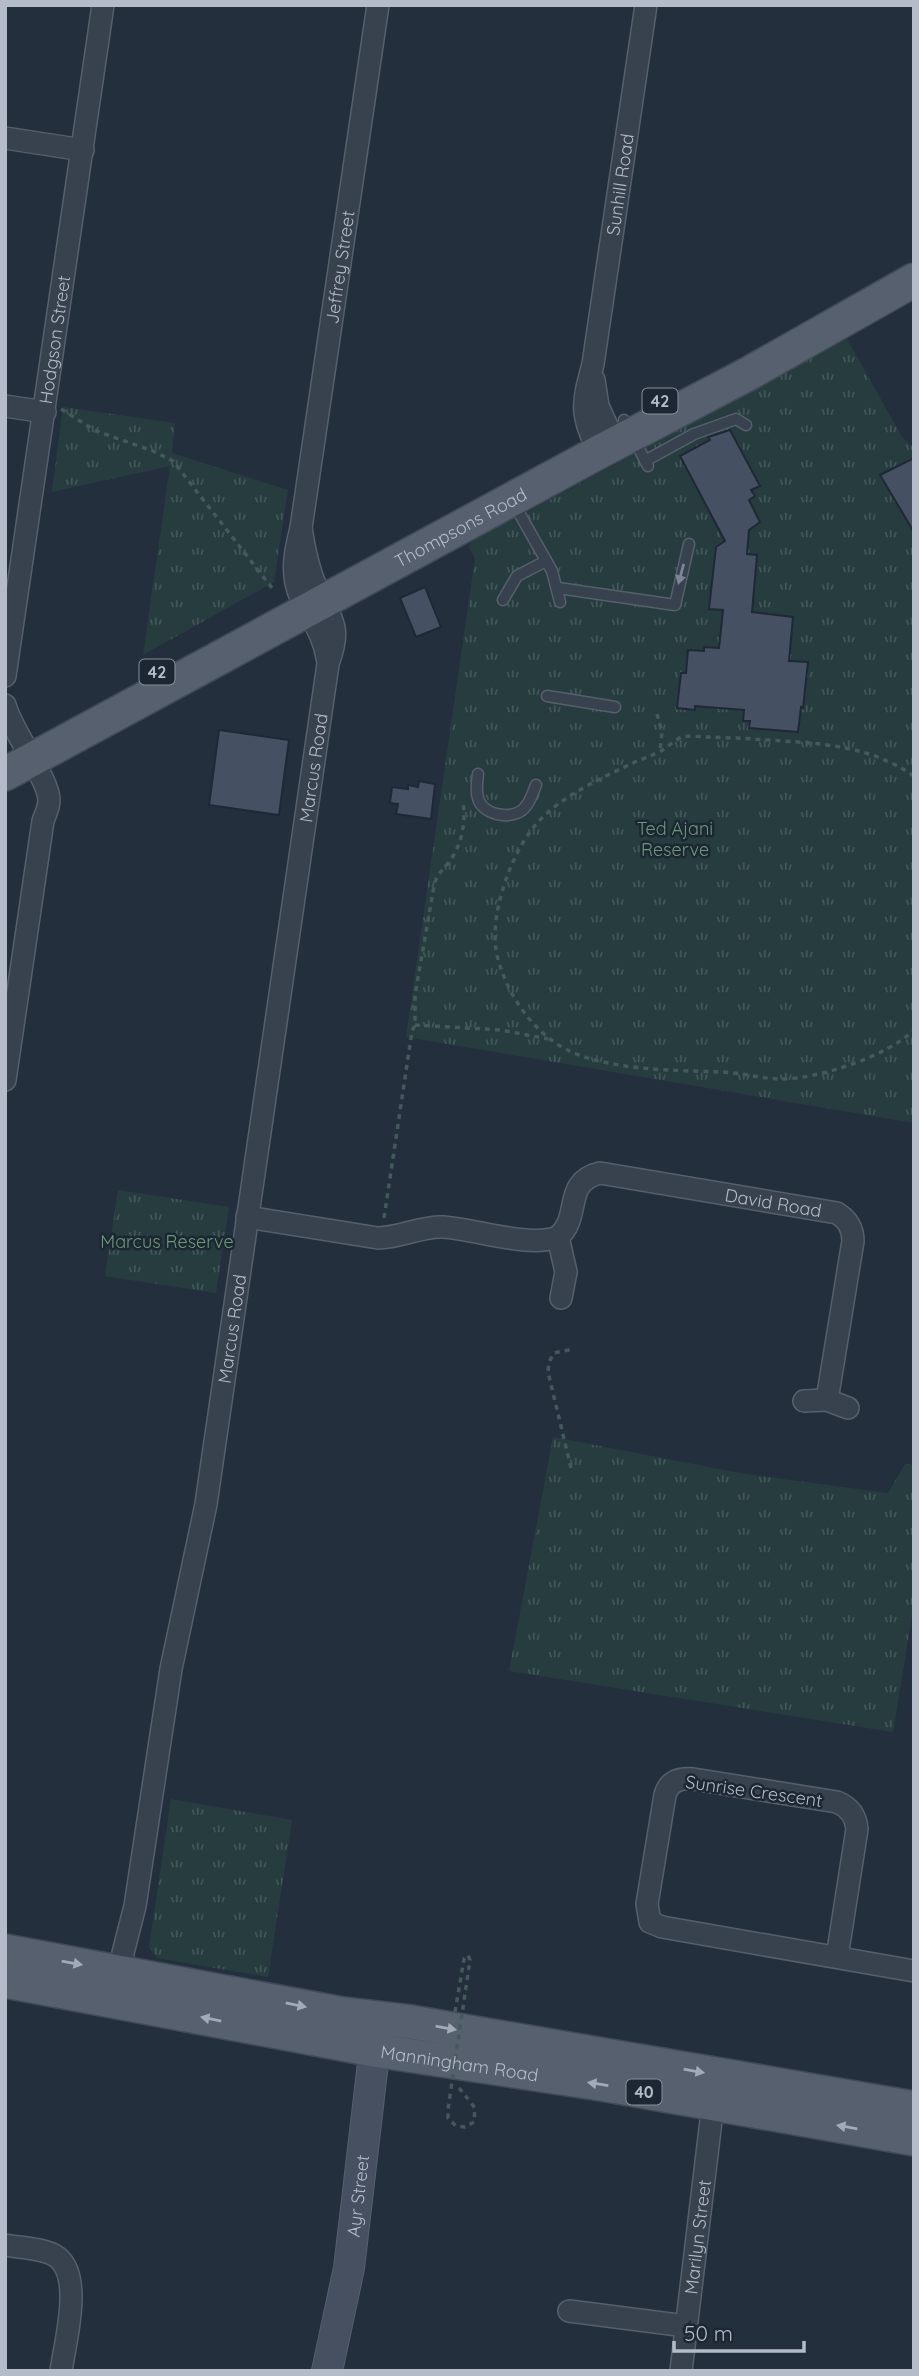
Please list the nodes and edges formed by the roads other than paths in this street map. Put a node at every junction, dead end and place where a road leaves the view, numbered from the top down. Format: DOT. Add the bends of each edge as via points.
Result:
graph roads {
  1 [pos="103,5"];
  2 [pos="378,5"];
  3 [pos="646,5"];
  4 [pos="5,138"];
  5 [pos="83,150"];
  6 [pos="914,260"];
  7 [pos="914,280"];
  8 [pos="5,406"];
  9 [pos="53,411"];
  10 [pos="747,425"];
  11 [pos="620,443"];
  12 [pos="508,493"];
  13 [pos="689,544"];
  14 [pos="546,561"];
  15 [pos="558,588"];
  16 [pos="303,597"];
  17 [pos="503,600"];
  18 [pos="560,602"];
  19 [pos="5,676"];
  20 [pos="547,696"];
  21 [pos="5,705"];
  22 [pos="615,707"];
  23 [pos="14,756"];
  24 [pos="478,774"];
  25 [pos="536,785"];
  26 [pos="5,1080"];
  27 [pos="247,1217"];
  28 [pos="558,1237"];
  29 [pos="561,1298"];
  30 [pos="827,1400"];
  31 [pos="804,1401"];
  32 [pos="848,1408"];
  33 [pos="5,1951"];
  34 [pos="837,1957"];
  35 [pos="914,1971"];
  36 [pos="5,1981"];
  37 [pos="129,1983"];
  38 [pos="377,2034"];
  39 [pos="713,2104"];
  40 [pos="914,2108"];
  41 [pos="914,2139"];
  42 [pos="5,2245"];
  43 [pos="569,2311"];
  44 [pos="687,2326"];
  45 [pos="61,2371"];
  46 [pos="327,2371"];
  47 [pos="681,2371"];
  1 -- 5 [label="street, Hodgson Street"];
  2 -- 16 [label="street, Jeffrey Street" via="302,528"];
  3 -- 11 [label="street, Sunhill Road" via="583,409"];
  4 -- 5 [label="street"];
  5 -- 9 [label="street, Hodgson Street"];
  6 -- 11 [label="main road, Thompsons Road / 42"];
  7 -- 11 [label="main road, Thompsons Road / 42"];
  8 -- 9 [label="street"];
  9 -- 19 [label="street, Hodgson Street"];
  10 -- 11 [label="lane" via="736,419 694,434"];
  11 -- 12 [label="main road, Thompsons Road / 42"];
  12 -- 14 [label="lane"];
  12 -- 16 [label="main road, Thompsons Road / 42"];
  13 -- 15 [label="lane, one-way" via="675,605"];
  14 -- 15 [label="lane"];
  14 -- 17 [label="lane" via="517,576"];
  15 -- 18 [label="lane"];
  16 -- 23 [label="main road, Thompsons Road / 42"];
  16 -- 27 [label="street, Marcus Road" via="321,634 328,664"];
  20 -- 22 [label="lane"];
  21 -- 23 [label="street"];
  23 -- 26 [label="street" via="48,793 48,809"];
  24 -- 25 [label="lane" via="481,803 500,815 524,809"];
  27 -- 28 [label="street" via="377,1238 443,1227 534,1240"];
  27 -- 37 [label="street, Marcus Road" via="206,1504 171,1669 135,1906"];
  28 -- 29 [label="street" via="566,1272"];
  28 -- 30 [label="street, David Road" via="568,1225 577,1189 600,1173 844,1217 853,1234 853,1248"];
  30 -- 31 [label="street"];
  30 -- 32 [label="street"];
  33 -- 37 [label="main road, Manningham Road / 40, one-way"];
  34 -- 34 [label="street, Sunrise Crescent" via="650,1922 647,1904 664,1795 671,1784 693,1779 836,1802 847,1808 857,1829"];
  34 -- 35 [label="street, Sunrise Crescent"];
  36 -- 37 [label="main road, Manningham Road / 40"];
  37 -- 38 [label="main road, Manningham Road / 40" via="343,2014"];
  39 -- 38 [label="main road, Manningham Road / 40, one-way"];
  38 -- 40 [label="main road, Manningham Road / 40, one-way"];
  38 -- 46 [label="street, Ayr Street" via="349,2268"];
  41 -- 39 [label="main road, Manningham Road / 40, one-way"];
  39 -- 44 [label="street, Marilyn Street"];
  42 -- 45 [label="street" via="52,2254 69,2271 71,2290"];
  43 -- 44 [label="street"];
  44 -- 47 [label="street, Marilyn Street"];
}
